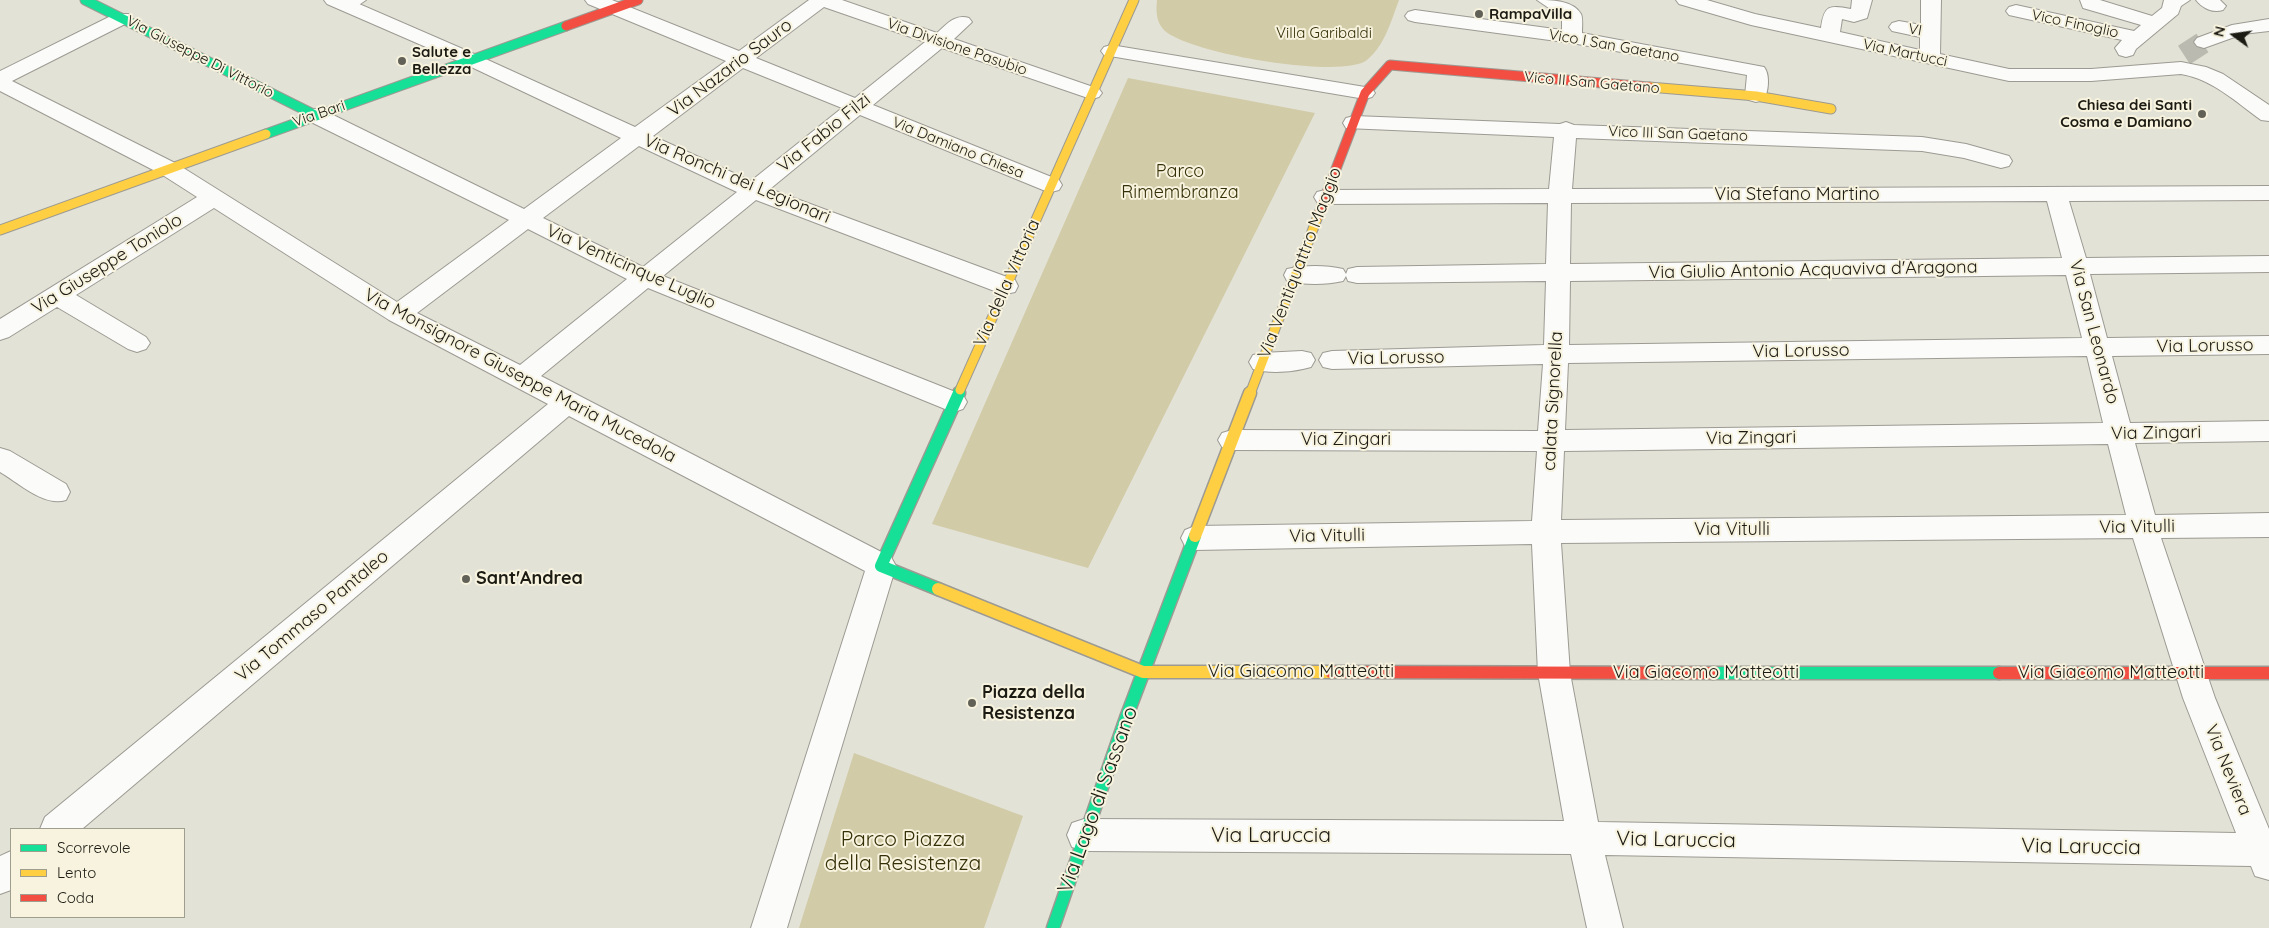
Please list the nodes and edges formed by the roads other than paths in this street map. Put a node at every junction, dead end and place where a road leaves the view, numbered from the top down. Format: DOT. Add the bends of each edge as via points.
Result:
graph roads {
  1 [pos="85,0"];
  2 [pos="595,0"];
  3 [pos="638,0"];
  4 [pos="822,0"];
  5 [pos="1134,0"];
  6 [pos="1547,0"];
  7 [pos="1686,0"];
  8 [pos="1862,0"];
  9 [pos="1931,0"];
  10 [pos="2090,0"];
  11 [pos="2180,0"];
  12 [pos="347,2"];
  13 [pos="616,8"];
  14 [pos="1754,9"];
  15 [pos="2016,11"];
  16 [pos="1415,16"];
  17 [pos="122,18"];
  18 [pos="962,22"];
  19 [pos="2156,23"];
  20 [pos="2269,25"];
  21 [pos="1899,27"];
  22 [pos="1932,33"];
  23 [pos="1830,36"];
  24 [pos="1572,37"];
  25 [pos="2135,38"];
  26 [pos="939,41"];
  27 [pos="2204,42"];
  28 [pos="1111,51"];
  29 [pos="1930,58"];
  30 [pos="472,60"];
  31 [pos="741,60"];
  32 [pos="2128,73"];
  33 [pos="0,81"];
  34 [pos="1365,93"];
  35 [pos="1092,94"];
  36 [pos="1756,96"];
  37 [pos="856,107"];
  38 [pos="1832,109"];
  39 [pos="315,115"];
  40 [pos="2269,115"];
  41 [pos="1354,123"];
  42 [pos="1566,129"];
  43 [pos="637,137"];
  44 [pos="2001,161"];
  45 [pos="168,169"];
  46 [pos="1051,185"];
  47 [pos="754,190"];
  48 [pos="2269,193"];
  49 [pos="2056,194"];
  50 [pos="1560,196"];
  51 [pos="214,197"];
  52 [pos="1325,197"];
  53 [pos="526,219"];
  54 [pos="0,230"];
  55 [pos="2269,264"];
  56 [pos="2077,266"];
  57 [pos="1559,274"];
  58 [pos="1296,275"];
  59 [pos="646,278"];
  60 [pos="1006,286"];
  61 [pos="57,295"];
  62 [pos="398,314"];
  63 [pos="0,331"];
  64 [pos="137,343"];
  65 [pos="2269,345"];
  66 [pos="2098,348"];
  67 [pos="1556,354"];
  68 [pos="1302,360"];
  69 [pos="1332,360"];
  70 [pos="1262,362"];
  71 [pos="522,377"];
  72 [pos="954,402"];
  73 [pos="567,403"];
  74 [pos="2269,431"];
  75 [pos="2120,433"];
  76 [pos="1232,440"];
  77 [pos="1551,441"];
  78 [pos="0,459"];
  79 [pos="56,492"];
  80 [pos="2269,525"];
  81 [pos="2144,527"];
  82 [pos="1546,532"];
  83 [pos="1195,538"];
  84 [pos="881,566"];
  85 [pos="1144,672"];
  86 [pos="1554,673"];
  87 [pos="2189,673"];
  88 [pos="2269,673"];
  89 [pos="58,828"];
  90 [pos="1084,835"];
  91 [pos="1584,838"];
  92 [pos="2266,856"];
  93 [pos="10,869"];
  94 [pos="0,877"];
  95 [pos="769,928"];
  96 [pos="1053,928"];
  97 [pos="1605,928"];
  1 -- 17 [label="street, Via Giuseppe Di Vittorio"];
  2 -- 13 [label="street, Via Damiano Chiesa"];
  3 -- 13 [label="street, Via Bari"];
  4 -- 26 [label="street, Via Divisione Pasubio"];
  4 -- 31 [label="street, Via Nazario Sauro"];
  5 -- 28 [label="street, Via della Vittoria"];
  6 -- 24 [label="street" via="1572,15"];
  7 -- 14 [label="street, Via Martucci"];
  8 -- 23 [label="street" via="1860,14 1833,14"];
  9 -- 22 [label="street"];
  10 -- 19 [label="street" via="2090,4"];
  11 -- 19 [label="street" via="2172,3 2170,10"];
  12 -- 30 [label="street, Via Ronchi dei Legionari"];
  13 -- 30 [label="street, Via Bari"];
  13 -- 31 [label="street, Via Damiano Chiesa"];
  14 -- 23 [label="street, Via Martucci"];
  15 -- 25 [label="street, Vico Finoglio"];
  16 -- 24 [label="street, Vico I San Gaetano"];
  17 -- 33 [label="street"];
  17 -- 39 [label="street, Via Giuseppe Di Vittorio"];
  18 -- 26 [label="street, Via Fabio Filzi"];
  19 -- 25 [label="street"];
  20 -- 27 [label="street" via="2239,29"];
  21 -- 22 [label="street, VI"];
  22 -- 29 [label="street"];
  23 -- 29 [label="street, Via Martucci"];
  24 -- 36 [label="street, Vico I San Gaetano" via="1757,71"];
  25 -- 32 [label="street" via="2126,48"];
  26 -- 35 [label="street, Via Divisione Pasubio"];
  26 -- 37 [label="street, Via Fabio Filzi"];
  28 -- 34 [label="street"];
  28 -- 35 [label="street, Via della Vittoria"];
  29 -- 32 [label="street, Via Martucci" via="2009,75"];
  30 -- 39 [label="street, Via Bari"];
  30 -- 43 [label="street, Via Ronchi dei Legionari"];
  31 -- 37 [label="street, Via Damiano Chiesa"];
  31 -- 43 [label="street, Via Nazario Sauro"];
  32 -- 40 [label="street, Via Martucci" via="2182,61 2216,78"];
  33 -- 45 [label="street, Via Monsignore Giuseppe Maria Mucedola"];
  34 -- 36 [label="street, Vico II San Gaetano" via="1390,65"];
  34 -- 41 [label="street, Via Ventiquattro Maggio"];
  35 -- 46 [label="street, Via della Vittoria"];
  36 -- 38 [label="street, Vico II San Gaetano"];
  37 -- 46 [label="street, Via Damiano Chiesa"];
  37 -- 47 [label="street, Via Fabio Filzi"];
  39 -- 45 [label="street, Via Bari"];
  39 -- 53 [label="street, Via Venticinque Luglio"];
  41 -- 42 [label="street, Vico III San Gaetano"];
  41 -- 52 [label="street, Via Ventiquattro Maggio"];
  42 -- 44 [label="street, Vico III San Gaetano" via="1922,144"];
  42 -- 50 [label="street, calata Signorella"];
  43 -- 47 [label="street, Via Ronchi dei Legionari"];
  43 -- 53 [label="street, Via Nazario Sauro"];
  45 -- 51 [label="street, Via Monsignore Giuseppe Maria Mucedola"];
  45 -- 54 [label="street, Via Bari"];
  46 -- 60 [label="street, Via della Vittoria"];
  47 -- 59 [label="street, Via Fabio Filzi"];
  47 -- 60 [label="street, Via Ronchi dei Legionari"];
  48 -- 49 [label="street, Via Stefano Martino"];
  49 -- 50 [label="street, Via Stefano Martino"];
  49 -- 56 [label="street, Via San Leonardo"];
  50 -- 52 [label="street, Via Stefano Martino"];
  50 -- 57 [label="street, calata Signorella"];
  51 -- 61 [label="street, Via Giuseppe Toniolo"];
  51 -- 62 [label="street, Via Monsignore Giuseppe Maria Mucedola"];
  52 -- 58 [label="street, Via Ventiquattro Maggio"];
  53 -- 59 [label="street, Via Venticinque Luglio"];
  53 -- 62 [label="street, Via Nazario Sauro"];
  55 -- 56 [label="street, Via Giulio Antonio Acquaviva d'Aragona"];
  56 -- 57 [label="street, Via Giulio Antonio Acquaviva d'Aragona"];
  56 -- 66 [label="street, Via San Leonardo"];
  57 -- 58 [label="street, Via Giulio Antonio Acquaviva d'Aragona"];
  57 -- 67 [label="street, calata Signorella"];
  58 -- 70 [label="street, Via Ventiquattro Maggio"];
  59 -- 71 [label="street, Via Fabio Filzi"];
  59 -- 72 [label="street, Via Venticinque Luglio"];
  60 -- 72 [label="street, Via della Vittoria"];
  61 -- 63 [label="street, Via Giuseppe Toniolo"];
  61 -- 64 [label="street"];
  62 -- 71 [label="street, Via Monsignore Giuseppe Maria Mucedola"];
  65 -- 66 [label="street, Via Lorusso"];
  66 -- 67 [label="street, Via Lorusso"];
  66 -- 75 [label="street, Via San Leonardo"];
  67 -- 69 [label="street, Via Lorusso"];
  67 -- 77 [label="street, calata Signorella"];
  68 -- 70 [label="street"];
  70 -- 76 [label="street, Via Ventiquattro Maggio"];
  71 -- 73 [label="street, Via Monsignore Giuseppe Maria Mucedola"];
  72 -- 84 [label="street, Via della Vittoria"];
  73 -- 84 [label="street, Via Monsignore Giuseppe Maria Mucedola"];
  73 -- 89 [label="street, Via Tommaso Pantaleo"];
  74 -- 75 [label="street, Via Zingari"];
  75 -- 77 [label="street, Via Zingari"];
  75 -- 81 [label="street, Via San Leonardo"];
  76 -- 77 [label="street, Via Zingari"];
  76 -- 83 [label="street, Via Ventiquattro Maggio"];
  77 -- 82 [label="street, calata Signorella"];
  78 -- 79 [label="street"];
  80 -- 81 [label="street, Via Vitulli"];
  81 -- 82 [label="street, Via Vitulli"];
  81 -- 87 [label="street, Via San Leonardo"];
  82 -- 83 [label="street, Via Vitulli"];
  82 -- 86 [label="street, calata Signorella"];
  83 -- 85 [label="street, Via Ventiquattro Maggio"];
  84 -- 85 [label="street, Via Giacomo Matteotti"];
  84 -- 95 [label="street"];
  85 -- 86 [label="street, Via Giacomo Matteotti"];
  85 -- 90 [label="street, Via Lago di Sassano"];
  86 -- 87 [label="street, Via Giacomo Matteotti"];
  86 -- 91 [label="street, calata Signorella"];
  87 -- 88 [label="street, Via Giacomo Matteotti"];
  87 -- 92 [label="street, Via Neviera"];
  90 -- 91 [label="street, Via Laruccia"];
  90 -- 96 [label="street, Via Lago di Sassano"];
  91 -- 92 [label="street, Via Laruccia"];
  91 -- 97 [label="street, calata Signorella"];
  93 -- 94 [label="street"];
}
